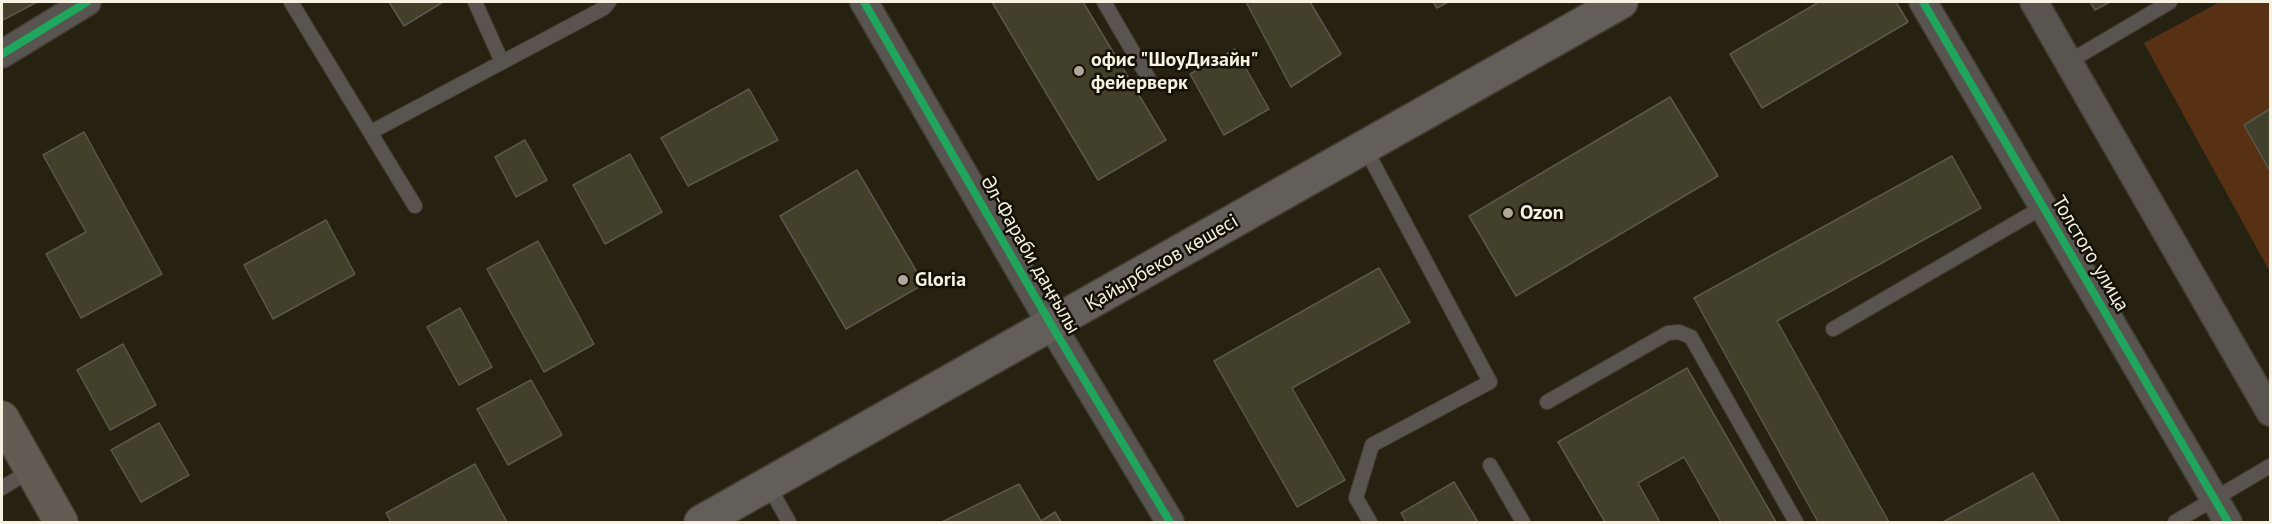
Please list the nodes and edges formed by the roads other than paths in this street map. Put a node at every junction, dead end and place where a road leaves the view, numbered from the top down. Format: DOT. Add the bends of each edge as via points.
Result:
graph roads {
  1 [pos="87,2"];
  2 [pos="291,2"];
  3 [pos="475,2"];
  4 [pos="609,2"];
  5 [pos="864,2"];
  6 [pos="1104,2"];
  7 [pos="1621,2"];
  8 [pos="1923,2"];
  9 [pos="2034,2"];
  10 [pos="2170,2"];
  11 [pos="2,54"];
  12 [pos="2070,61"];
  13 [pos="502,62"];
  14 [pos="1149,79"];
  15 [pos="371,132"];
  16 [pos="1365,148"];
  17 [pos="415,206"];
  18 [pos="2043,207"];
  19 [pos="1052,326"];
  20 [pos="1833,329"];
  21 [pos="1547,402"];
  22 [pos="2271,412"];
  23 [pos="2,418"];
  24 [pos="1490,465"];
  25 [pos="2271,466"];
  26 [pos="31,470"];
  27 [pos="768,485"];
  28 [pos="2,488"];
  29 [pos="2215,499"];
  30 [pos="61,522"];
  31 [pos="701,522"];
  32 [pos="789,522"];
  33 [pos="1170,522"];
  34 [pos="1370,522"];
  35 [pos="1523,522"];
  36 [pos="1796,522"];
  37 [pos="2175,522"];
  38 [pos="2228,522"];
  1 -- 11 [label="street"];
  2 -- 15 [label="lane"];
  3 -- 13 [label="lane"];
  4 -- 13 [label="lane"];
  5 -- 19 [label="street, Әл-Фараби даңғылы"];
  6 -- 14 [label="lane"];
  7 -- 16 [label="main road, Қайырбеков көшесі"];
  8 -- 18 [label="street, Толстого улица"];
  9 -- 12 [label="street"];
  10 -- 12 [label="lane"];
  12 -- 22 [label="street"];
  13 -- 15 [label="lane"];
  15 -- 17 [label="lane"];
  16 -- 19 [label="main road, Қайырбеков көшесі"];
  16 -- 34 [label="lane" via="1490,382 1372,445 1356,498"];
  18 -- 20 [label="lane"];
  18 -- 29 [label="street, Толстого улица"];
  19 -- 27 [label="main road, Қайырбеков көшесі"];
  19 -- 33 [label="street, Әл-Фараби даңғылы"];
  21 -- 36 [label="lane" via="1668,333 1679,332 1691,338"];
  23 -- 26 [label="main road"];
  24 -- 35 [label="lane"];
  25 -- 29 [label="lane"];
  26 -- 28 [label="lane"];
  26 -- 30 [label="main road"];
  27 -- 31 [label="main road, Қайырбеков көшесі"];
  27 -- 32 [label="lane"];
  29 -- 37 [label="lane"];
  29 -- 38 [label="street, Толстого улица"];
}
